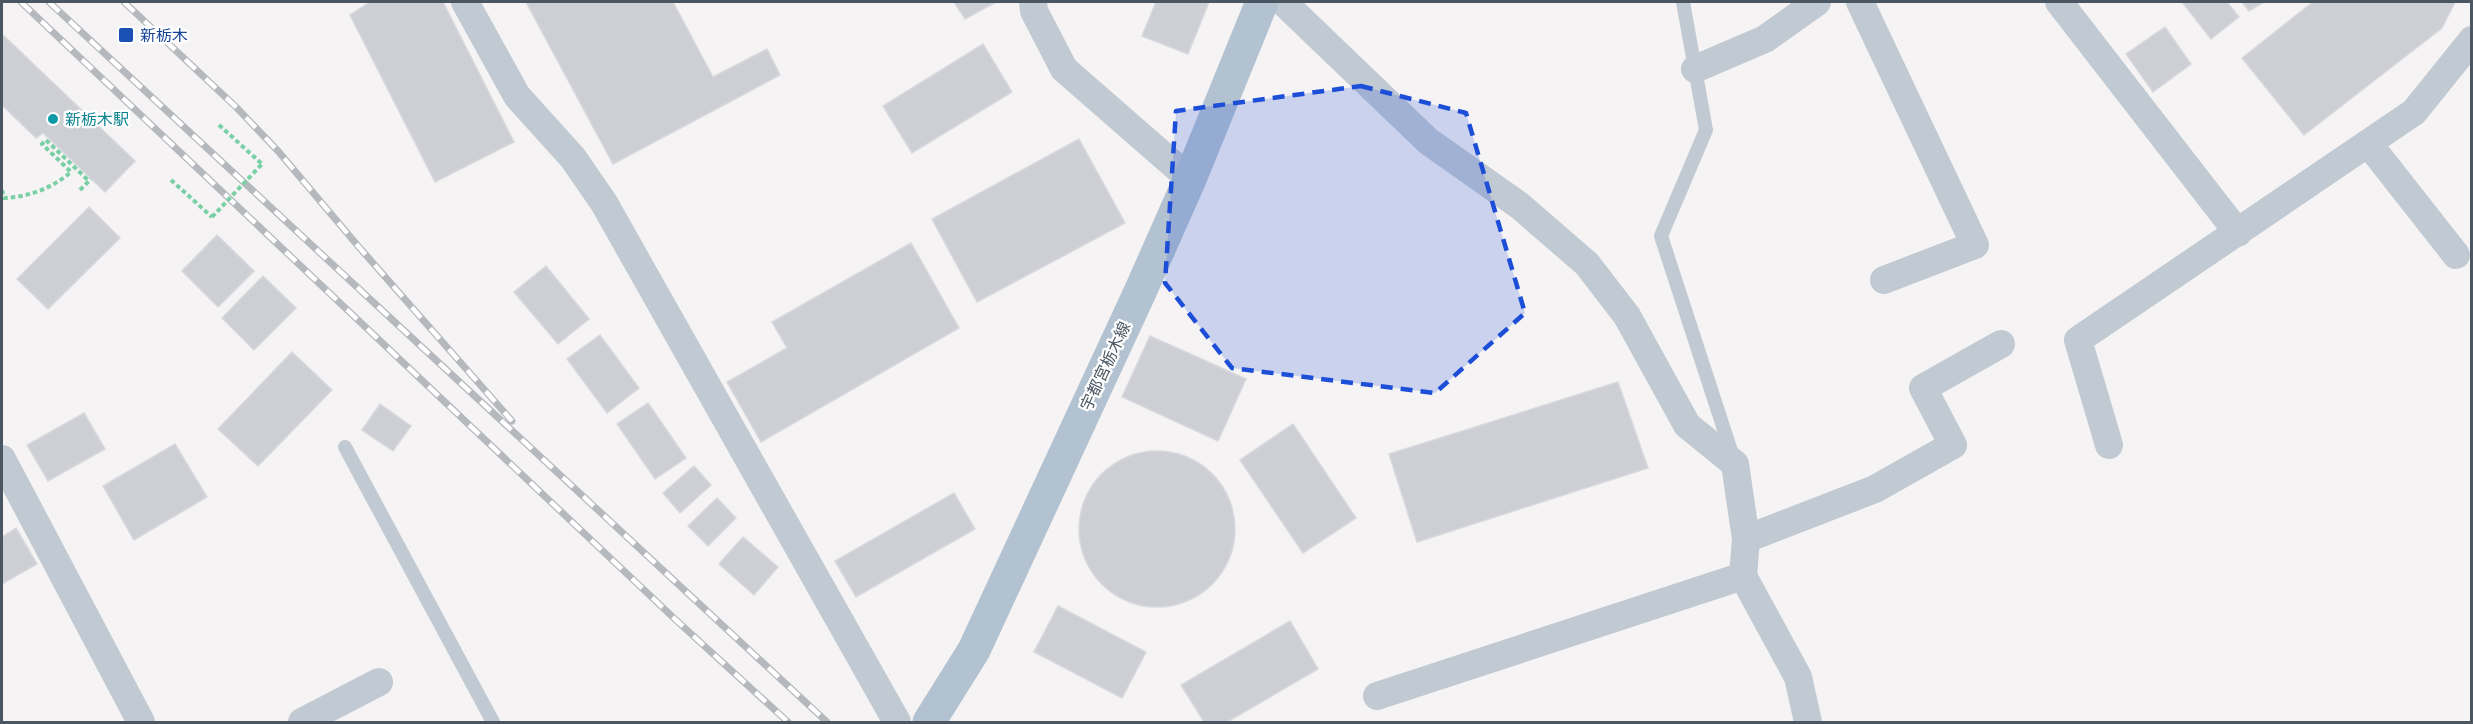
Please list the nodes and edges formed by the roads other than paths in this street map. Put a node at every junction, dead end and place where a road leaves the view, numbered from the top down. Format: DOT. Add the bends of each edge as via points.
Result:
graph roads {
  1 [pos="465,2"];
  2 [pos="1033,2"];
  3 [pos="1262,2"];
  4 [pos="1283,2"];
  5 [pos="1683,2"];
  6 [pos="1817,2"];
  7 [pos="1860,2"];
  8 [pos="2059,2"];
  9 [pos="2472,40"];
  10 [pos="1695,69"];
  11 [pos="2368,143"];
  12 [pos="1190,179"];
  13 [pos="2238,233"];
  14 [pos="2456,255"];
  15 [pos="1884,280"];
  16 [pos="2001,344"];
  17 [pos="2109,446"];
  18 [pos="345,447"];
  19 [pos="2,459"];
  20 [pos="1735,464"];
  21 [pos="1746,539"];
  22 [pos="1743,576"];
  23 [pos="379,682"];
  24 [pos="1377,696"];
  25 [pos="141,723"];
  26 [pos="302,723"];
  27 [pos="493,723"];
  28 [pos="897,723"];
  29 [pos="929,723"];
  30 [pos="1808,723"];
  1 -- 28 [label="street" via="517,96 573,158 604,202"];
  2 -- 12 [label="street" via="1064,69"];
  3 -- 12 [label="main road, 宇都宮栃木線"];
  4 -- 20 [label="street" via="1428,141 1520,206 1587,264 1627,316 1687,425"];
  5 -- 10 [label="lane"];
  6 -- 10 [label="street" via="1765,39"];
  7 -- 15 [label="street" via="1975,245"];
  8 -- 13 [label="street"];
  9 -- 11 [label="street" via="2414,112"];
  10 -- 20 [label="lane" via="1706,130 1661,236"];
  11 -- 13 [label="street"];
  11 -- 14 [label="street"];
  12 -- 29 [label="main road, 宇都宮栃木線" via="974,650"];
  13 -- 17 [label="street" via="2078,340"];
  16 -- 21 [label="street" via="1923,388 1953,445 1875,489"];
  18 -- 27 [label="lane"];
  19 -- 25 [label="street"];
  20 -- 21 [label="street"];
  21 -- 22 [label="street"];
  22 -- 24 [label="street"];
  22 -- 30 [label="street" via="1798,677"];
  23 -- 26 [label="street"];
}
